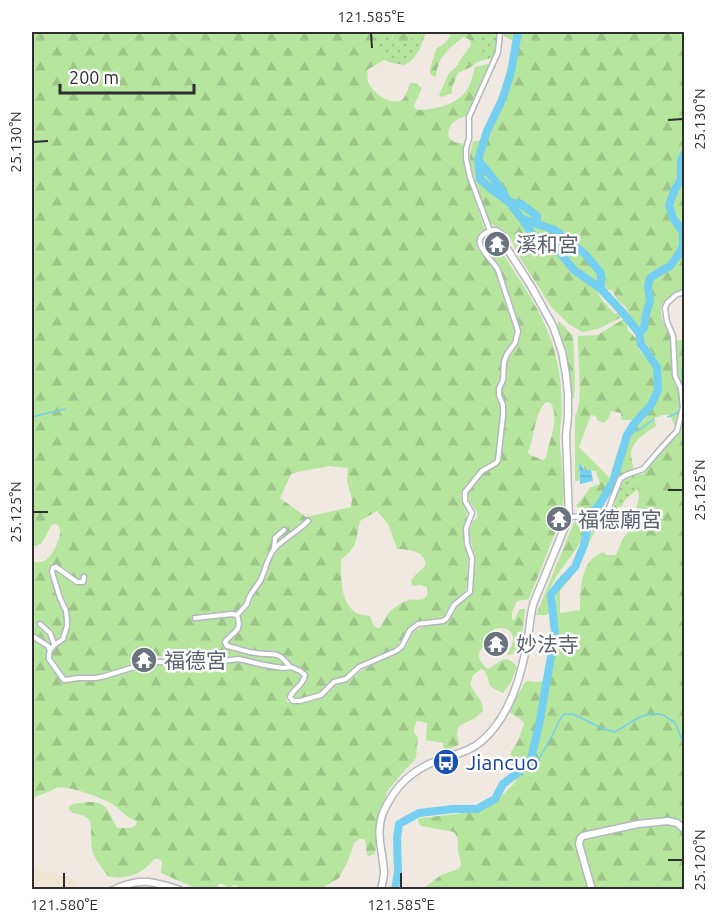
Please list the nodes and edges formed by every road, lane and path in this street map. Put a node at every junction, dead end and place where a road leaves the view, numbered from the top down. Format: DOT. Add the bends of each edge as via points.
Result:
graph roads {
  1 [pos="500,32"];
  2 [pos="490,231"];
  3 [pos="684,292"];
  4 [pos="569,517"];
  5 [pos="308,520"];
  6 [pos="284,530"];
  7 [pos="274,549"];
  8 [pos="84,577"];
  9 [pos="237,615"];
  10 [pos="195,618"];
  11 [pos="40,624"];
  12 [pos="34,637"];
  13 [pos="54,644"];
  14 [pos="50,652"];
  15 [pos="291,667"];
  16 [pos="684,829"];
  17 [pos="113,890"];
  18 [pos="180,890"];
  19 [pos="381,890"];
  20 [pos="592,890"];
  1 -- 2 [label="street" via="498,52 469,117 466,149 470,177"];
  2 -- 4 [label="street" via="502,236 548,315 562,352 568,394"];
  2 -- 15 [label="street" via="481,237 480,246 496,265 518,331 504,362 499,389 503,416 498,460 482,471 465,492 472,513 466,528 472,558 470,592 443,621 418,624 396,651 359,668 346,679 333,682 314,698 293,701 290,697 302,685 305,675"];
  3 -- 4 [label="street" via="665,308 674,336 675,376 682,398 677,431 643,469 620,479 608,510 594,516"];
  4 -- 19 [label="street" via="534,602 518,681 504,713 482,741 456,756 419,768 390,799 379,832 384,873"];
  5 -- 7 [label="street"];
  6 -- 7 [label="street" via="275,538"];
  7 -- 9 [label="street" via="262,578"];
  8 -- 13 [label="street" via="83,582 77,582 61,569 53,568 68,626 63,639"];
  9 -- 10 [label="street"];
  9 -- 15 [label="street" via="239,627 225,640 227,646 272,653 284,658"];
  11 -- 13 [label="street" via="50,633"];
  12 -- 14 [label="street" via="48,646"];
  13 -- 14 [label="street"];
  14 -- 15 [label="street" via="49,659 64,680 96,678 151,662 239,659"];
  16 -- 20 [label="street" via="668,821 584,836 579,844"];
  17 -- 18 [label="street" via="137,881 151,881"];
}
